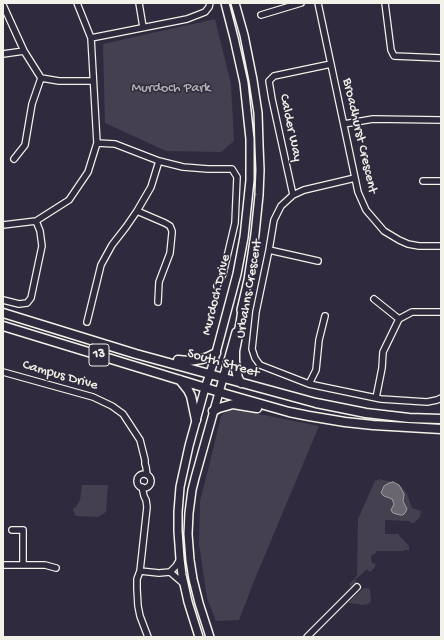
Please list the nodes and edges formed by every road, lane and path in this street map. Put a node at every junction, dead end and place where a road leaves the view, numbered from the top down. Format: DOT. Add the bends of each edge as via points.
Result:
graph roads {
  1 [pos="77,3"];
  2 [pos="139,3"];
  3 [pos="210,3"];
  4 [pos="225,3"];
  5 [pos="235,3"];
  6 [pos="302,3"];
  7 [pos="318,3"];
  8 [pos="385,3"];
  9 [pos="3,5"];
  10 [pos="261,15"];
  11 [pos="144,27"];
  12 [pos="91,38"];
  13 [pos="24,51"];
  14 [pos="3,54"];
  15 [pos="441,58"];
  16 [pos="331,64"];
  17 [pos="41,78"];
  18 [pos="93,81"];
  19 [pos="441,120"];
  20 [pos="344,124"];
  21 [pos="97,143"];
  22 [pos="14,159"];
  23 [pos="159,161"];
  24 [pos="355,178"];
  25 [pos="422,181"];
  26 [pos="441,181"];
  27 [pos="293,195"];
  28 [pos="137,211"];
  29 [pos="36,221"];
  30 [pos="3,225"];
  31 [pos="441,246"];
  32 [pos="269,250"];
  33 [pos="318,261"];
  34 [pos="217,286"];
  35 [pos="374,299"];
  36 [pos="3,300"];
  37 [pos="158,302"];
  38 [pos="242,306"];
  39 [pos="441,312"];
  40 [pos="3,313"];
  41 [pos="326,316"];
  42 [pos="399,319"];
  43 [pos="87,322"];
  44 [pos="3,326"];
  45 [pos="216,353"];
  46 [pos="136,354"];
  47 [pos="3,372"];
  48 [pos="210,374"];
  49 [pos="222,378"];
  50 [pos="180,380"];
  51 [pos="241,383"];
  52 [pos="309,384"];
  53 [pos="205,388"];
  54 [pos="219,392"];
  55 [pos="376,398"];
  56 [pos="441,398"];
  57 [pos="213,411"];
  58 [pos="309,416"];
  59 [pos="441,419"];
  60 [pos="196,420"];
  61 [pos="441,429"];
  62 [pos="145,464"];
  63 [pos="140,475"];
  64 [pos="147,475"];
  65 [pos="145,486"];
  66 [pos="12,530"];
  67 [pos="180,559"];
  68 [pos="3,565"];
  69 [pos="23,565"];
  70 [pos="56,568"];
  71 [pos="140,571"];
  72 [pos="170,572"];
  73 [pos="184,584"];
  74 [pos="357,587"];
  75 [pos="148,637"];
  76 [pos="199,637"];
  77 [pos="210,637"];
  78 [pos="307,637"];
  1 -- 12 [label="street"];
  2 -- 11 [label="street"];
  3 -- 11 [label="street" via="205,12 195,16"];
  4 -- 45 [label="main road, Murdoch Drive" via="244,83 250,139 250,180 241,254"];
  5 -- 38 [label="main road, Murdoch Drive" via="250,60 260,145 251,263"];
  6 -- 10 [label="street"];
  7 -- 16 [label="street, Broadhurst Crescent"];
  8 -- 15 [label="street" via="394,56"];
  9 -- 13 [label="street"];
  11 -- 12 [label="street"];
  12 -- 18 [label="street"];
  13 -- 14 [label="street"];
  13 -- 17 [label="street"];
  16 -- 20 [label="street, Broadhurst Crescent"];
  16 -- 27 [label="street, Calder Way" via="274,76 269,81"];
  17 -- 18 [label="street" via="59,82"];
  17 -- 22 [label="street" via="32,104 25,145"];
  18 -- 21 [label="street"];
  19 -- 20 [label="street" via="373,119"];
  20 -- 24 [label="street, Broadhurst Crescent"];
  21 -- 23 [label="street" via="115,144"];
  21 -- 29 [label="street" via="88,172 69,200"];
  23 -- 28 [label="street" via="151,187"];
  23 -- 34 [label="street" via="189,167 232,169 237,177 234,223 223,274"];
  24 -- 27 [label="street, Urbahns Crescent"];
  24 -- 31 [label="street, Broadhurst Crescent" via="366,210 384,232 408,244"];
  25 -- 26 [label="street"];
  27 -- 32 [label="street, Urbahns Crescent" via="281,206 274,220"];
  28 -- 37 [label="street" via="170,226 172,233 170,253 159,282"];
  28 -- 43 [label="street" via="101,264"];
  29 -- 30 [label="street"];
  29 -- 36 [label="street" via="42,246 31,298 27,303 19,304"];
  32 -- 33 [label="street"];
  32 -- 52 [label="street, Urbahns Crescent" via="256,312 252,349 260,365"];
  35 -- 42 [label="street"];
  38 -- 49 [label="main road, Murdoch Drive"];
  38 -- 51 [label="highway" via="235,351 236,370"];
  39 -- 42 [label="street" via="412,312"];
  40 -- 46 [label="highway, South Street / 13"];
  41 -- 52 [label="street" via="319,340 316,370"];
  42 -- 55 [label="street" via="383,352"];
  44 -- 50 [label="highway, South Street / 13"];
  45 -- 46 [label="highway" via="202,360 189,361"];
  45 -- 48 [label="main road, Murdoch Drive"];
  46 -- 48 [label="highway, South Street / 13"];
  47 -- 62 [label="street, Campus Drive" via="93,396 112,406 123,414 140,440"];
  48 -- 49 [label="highway, South Street / 13"];
  48 -- 53 [label="main road, Murdoch Drive"];
  49 -- 51 [label="highway, South Street / 13"];
  49 -- 54 [label="main road, Murdoch Drive"];
  50 -- 53 [label="highway, South Street / 13"];
  50 -- 60 [label="highway" via="191,396"];
  51 -- 59 [label="highway, South Street / 13" via="316,403 409,418"];
  52 -- 55 [label="street, Urbahns Crescent"];
  53 -- 54 [label="highway, South Street / 13"];
  53 -- 60 [label="main road, Murdoch Drive"];
  54 -- 57 [label="main road, Murdoch Drive"];
  54 -- 58 [label="highway, South Street / 13"];
  55 -- 56 [label="street, Urbahns Crescent" via="427,402"];
  57 -- 58 [label="highway" via="237,404"];
  57 -- 77 [label="main road, Murdoch Drive" via="192,490 188,534 193,579"];
  58 -- 61 [label="highway, South Street / 13" via="373,425"];
  60 -- 67 [label="main road, Murdoch Drive" via="180,487"];
  62 -- 63 [label="street"];
  62 -- 64 [label="street, Campus Drive"];
  63 -- 64 [label="street"];
  63 -- 65 [label="street" via="137,481 139,485"];
  64 -- 65 [label="street" via="150,477 150,483"];
  65 -- 71 [label="street" via="147,508"];
  66 -- 69 [label="street" via="23,530"];
  67 -- 72 [label="street"];
  67 -- 73 [label="main road, Murdoch Drive"];
  68 -- 69 [label="street"];
  69 -- 70 [label="street"];
  71 -- 72 [label="street"];
  71 -- 75 [label="street" via="138,606"];
  72 -- 73 [label="street"];
  73 -- 76 [label="main road, Murdoch Drive"];
  74 -- 78 [label="street"];
}
